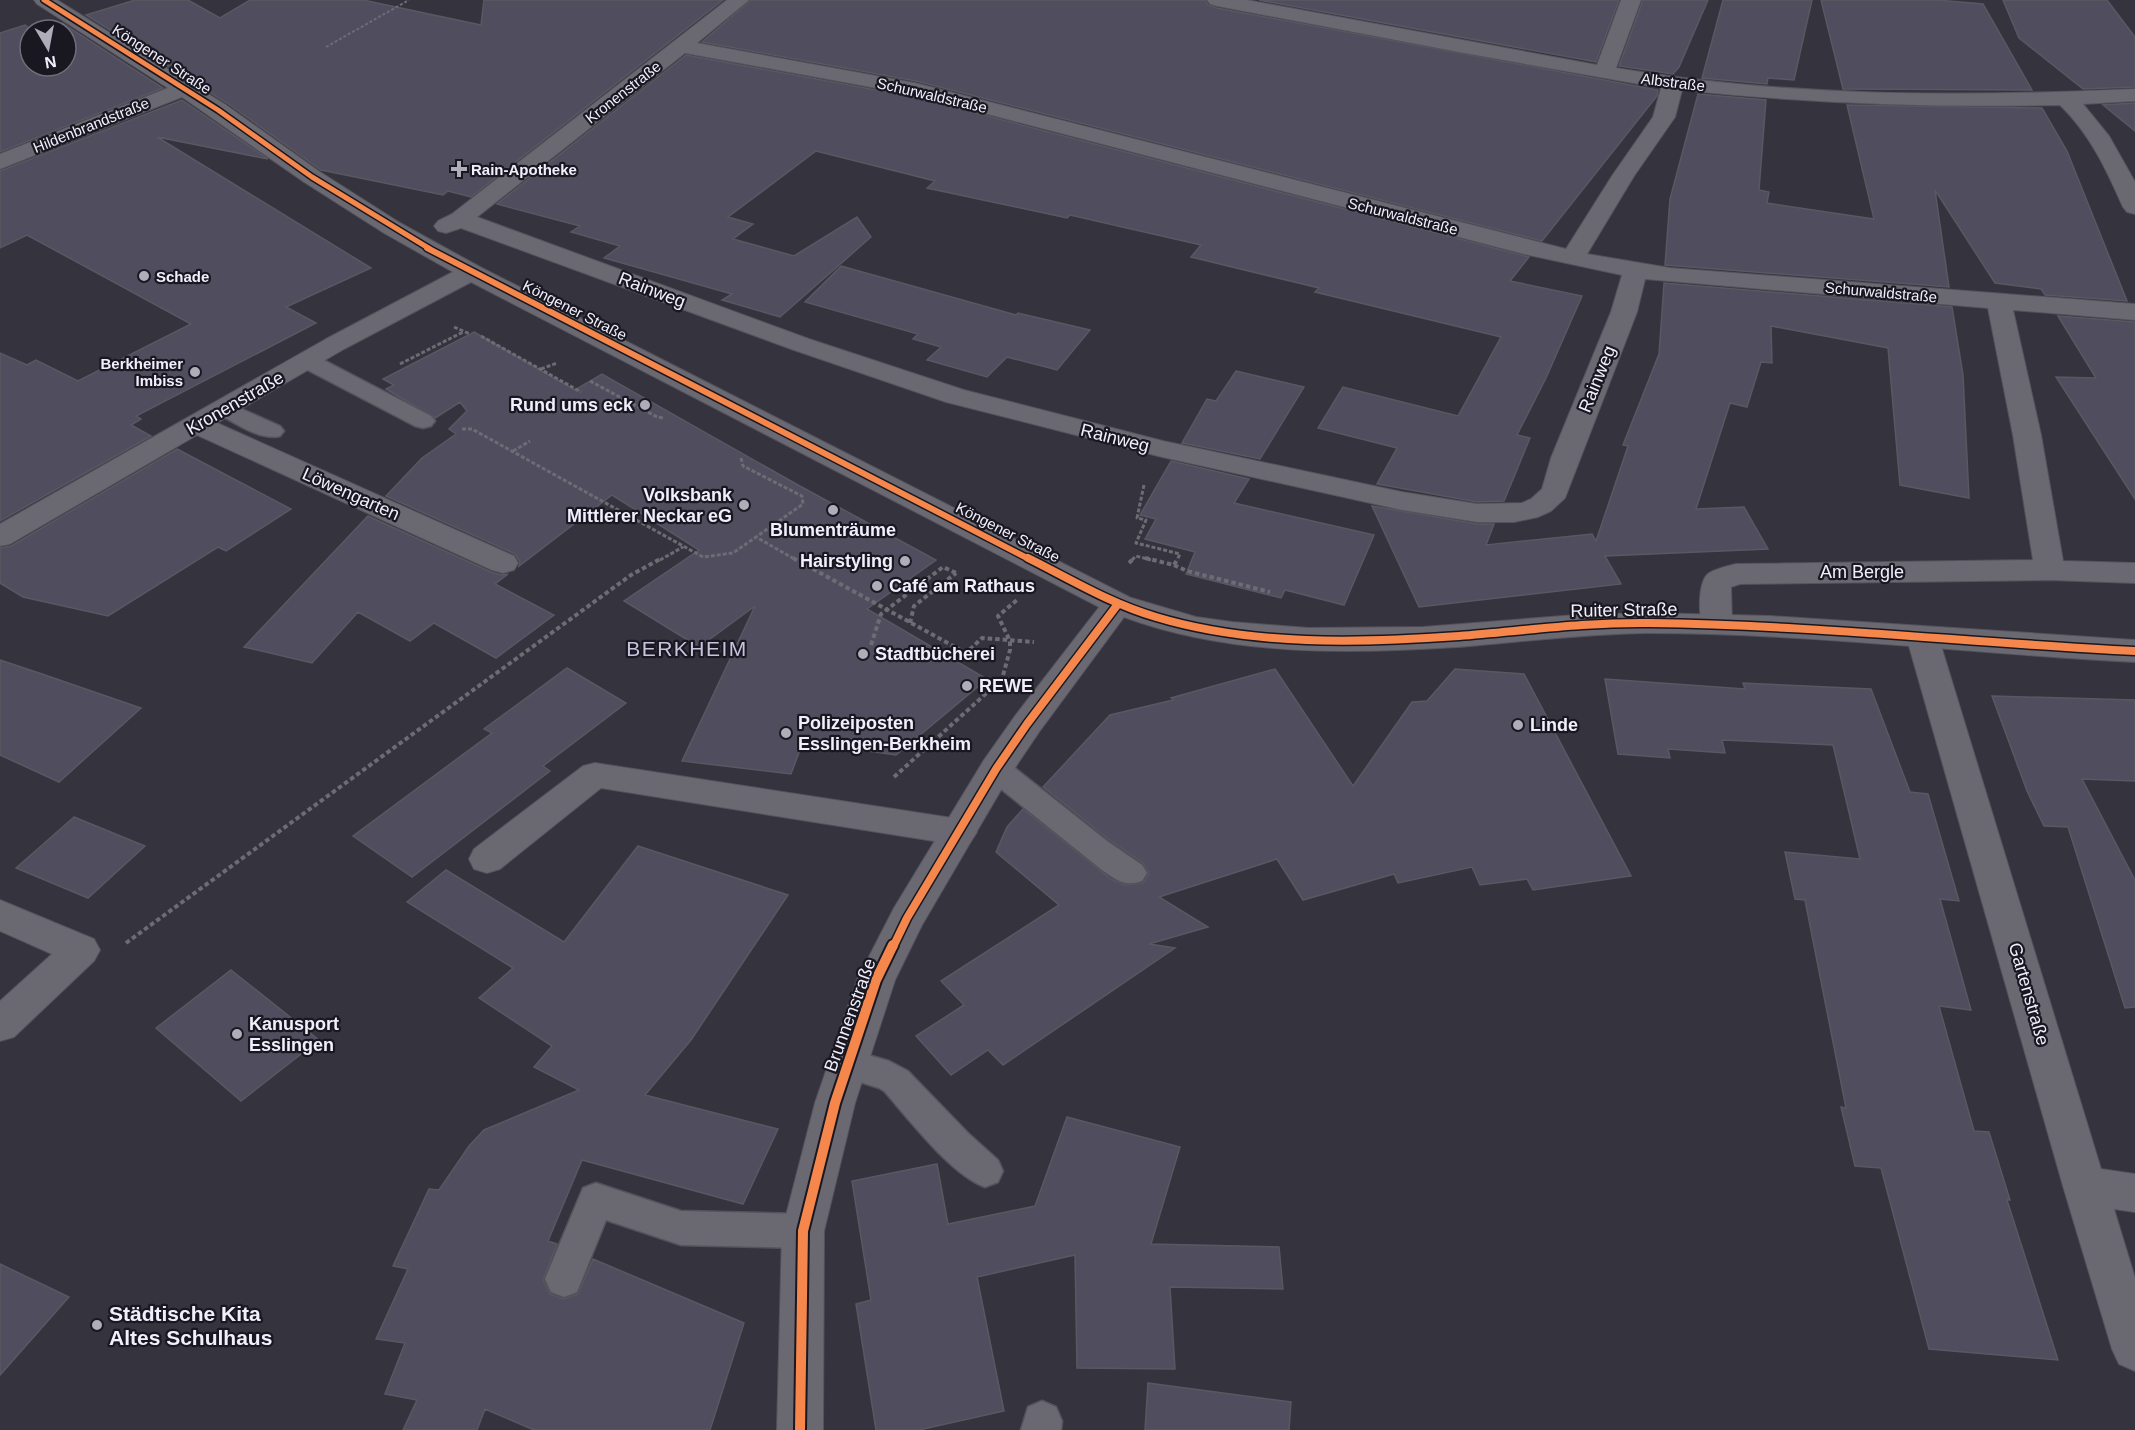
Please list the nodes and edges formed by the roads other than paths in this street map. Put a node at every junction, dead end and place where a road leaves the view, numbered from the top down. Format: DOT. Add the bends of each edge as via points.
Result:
graph roads {
  1 [pos="44,0"];
  2 [pos="739,0"];
  3 [pos="1217,0"];
  4 [pos="1631,0"];
  5 [pos="682,46"];
  6 [pos="1604,72"];
  7 [pos="1673,83"];
  8 [pos="183,89"];
  9 [pos="2135,94"];
  10 [pos="2065,98"];
  11 [pos="0,162"];
  12 [pos="2135,207"];
  13 [pos="460,219"];
  14 [pos="416,242"];
  15 [pos="1573,258"];
  16 [pos="1635,271"];
  17 [pos="471,272"];
  18 [pos="1999,301"];
  19 [pos="2135,312"];
  20 [pos="308,361"];
  21 [pos="226,409"];
  22 [pos="423,421"];
  23 [pos="198,425"];
  24 [pos="272,431"];
  25 [pos="0,537"];
  26 [pos="503,563"];
  27 [pos="2050,570"];
  28 [pos="2135,573"];
  29 [pos="1118,604"];
  30 [pos="1716,624"];
  31 [pos="1923,639"];
  32 [pos="2135,651"];
  33 [pos="996,769"];
  34 [pos="959,832"];
  35 [pos="486,859"];
  36 [pos="1131,873"];
  37 [pos="0,915"];
  38 [pos="0,1025"];
  39 [pos="847,1064"];
  40 [pos="985,1171"];
  41 [pos="2084,1186"];
  42 [pos="2135,1193"];
  43 [pos="803,1231"];
  44 [pos="564,1280"];
  45 [pos="2135,1349"];
  46 [pos="800,1430"];
  1 -- 8 [label="street, Köngener Straße"];
  2 -- 5 [label="street, Kronenstraße"];
  3 -- 6 [label="street, Albstraße"];
  4 -- 6 [label="street"];
  5 -- 13 [label="street, Kronenstraße"];
  5 -- 15 [label="street, Schurwaldstraße" via="915,89"];
  6 -- 7 [label="street, Albstraße"];
  7 -- 10 [label="street, Albstraße" via="1859,99"];
  7 -- 15 [label="street" via="1664,117"];
  8 -- 11 [label="street, Hildenbrandstraße"];
  8 -- 14 [label="street, Köngener Straße"];
  9 -- 10 [label="street, Albstraße"];
  10 -- 12 [label="street" via="2093,126"];
  13 -- 14 [label="street, Kronenstraße"];
  13 -- 16 [label="street, Rainweg" via="800,344 955,396 1162,449 1402,501 1477,513 1528,511 1541,506 1555,492 1624,312"];
  14 -- 17 [label="street, Köngener Straße"];
  15 -- 16 [label="street, Schurwaldstraße"];
  16 -- 18 [label="street, Schurwaldstraße"];
  17 -- 20 [label="street, Kronenstraße"];
  17 -- 29 [label="street, Köngener Straße"];
  18 -- 19 [label="street, Schurwaldstraße"];
  18 -- 27 [label="street"];
  20 -- 21 [label="street, Kronenstraße"];
  20 -- 22 [label="lane"];
  21 -- 23 [label="street, Kronenstraße"];
  21 -- 24 [label="lane"];
  23 -- 25 [label="street, Kronenstraße"];
  23 -- 26 [label="street, Löwengarten"];
  27 -- 28 [label="street, Am Bergle"];
  27 -- 30 [label="street, Am Bergle" via="1736,574 1718,581"];
  29 -- 30 [label="street, Ruiter Straße" via="1195,627 1330,639 1457,636 1579,626"];
  29 -- 33 [label="street, Brunnenstraße"];
  30 -- 31 [label="street, Ruiter Straße"];
  31 -- 32 [label="street, Ruiter Straße"];
  31 -- 41 [label="street, Gartenstraße"];
  33 -- 34 [label="street, Brunnenstraße"];
  33 -- 36 [label="lane" via="1089,845"];
  34 -- 35 [label="street" via="595,775"];
  34 -- 39 [label="street, Brunnenstraße" via="888,952"];
  37 -- 38 [label="street" via="81,950"];
  39 -- 40 [label="lane" via="896,1081"];
  39 -- 43 [label="street, Brunnenstraße"];
  41 -- 42 [label="street"];
  41 -- 45 [label="street, Gartenstraße"];
  43 -- 44 [label="lane" via="681,1228 596,1200"];
  43 -- 46 [label="street, Brunnenstraße"];
}
